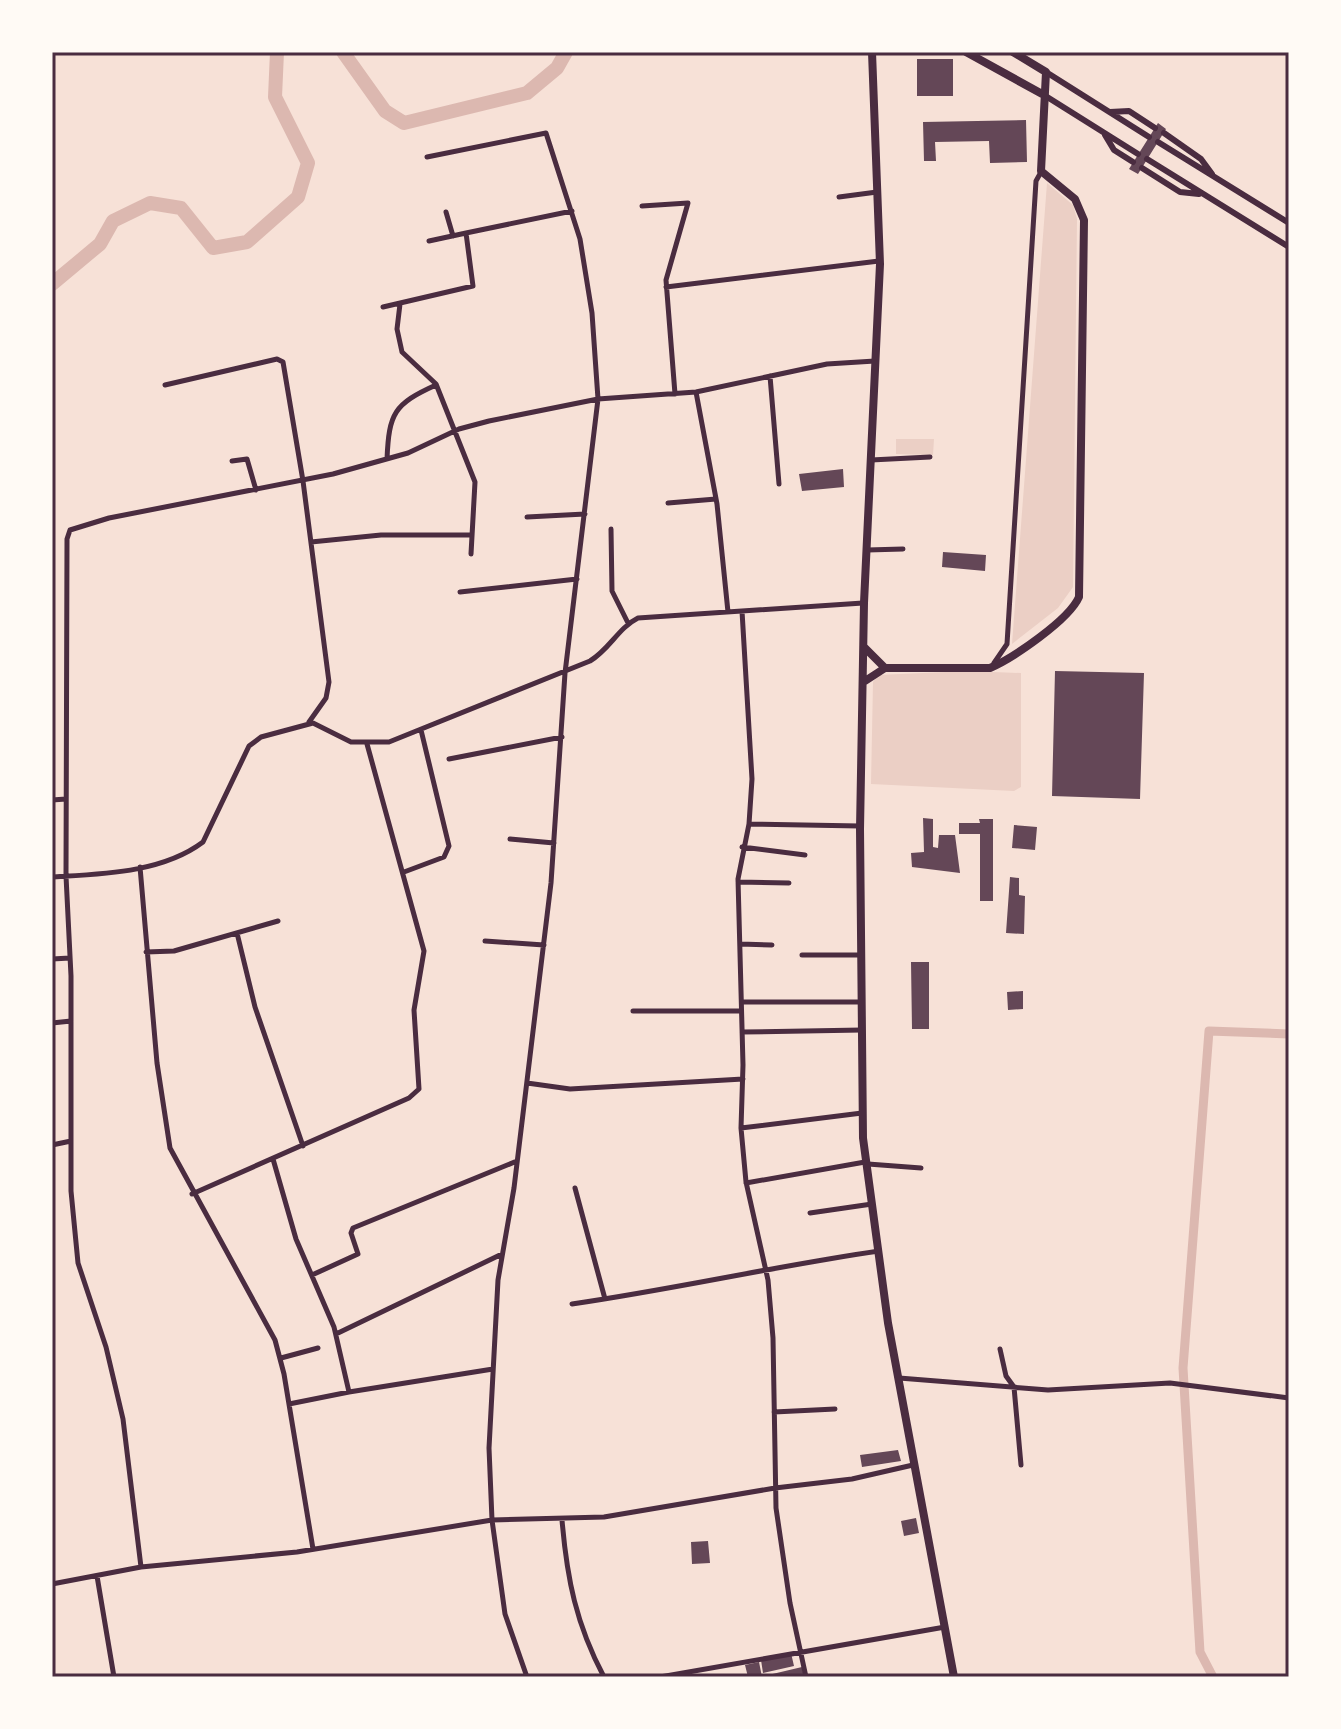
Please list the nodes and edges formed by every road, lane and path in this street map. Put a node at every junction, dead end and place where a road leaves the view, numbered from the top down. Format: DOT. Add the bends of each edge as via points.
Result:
graph roads {
  1 [pos="872,52"];
  2 [pos="966,52"];
  3 [pos="1013,52"];
  4 [pos="1046,72"];
  5 [pos="1044,95"];
  6 [pos="1110,112"];
  7 [pos="1155,128"];
  8 [pos="1103,132"];
  9 [pos="1164,133"];
  10 [pos="1149,137"];
  11 [pos="1158,142"];
  12 [pos="1138,154"];
  13 [pos="427,157"];
  14 [pos="1147,159"];
  15 [pos="1133,162"];
  16 [pos="1142,168"];
  17 [pos="1041,171"];
  18 [pos="1213,176"];
  19 [pos="878,192"];
  20 [pos="1203,194"];
  21 [pos="839,197"];
  22 [pos="642,206"];
  23 [pos="572,211"];
  24 [pos="446,212"];
  25 [pos="1289,223"];
  26 [pos="466,233"];
  27 [pos="453,236"];
  28 [pos="429,241"];
  29 [pos="1289,247"];
  30 [pos="879,261"];
  31 [pos="666,287"];
  32 [pos="400,304"];
  33 [pos="383,307"];
  34 [pos="875,361"];
  35 [pos="770,376"];
  36 [pos="165,385"];
  37 [pos="433,386"];
  38 [pos="696,392"];
  39 [pos="675,394"];
  40 [pos="598,399"];
  41 [pos="457,431"];
  42 [pos="930,457"];
  43 [pos="387,459"];
  44 [pos="871,460"];
  45 [pos="232,461"];
  46 [pos="303,481"];
  47 [pos="779,484"];
  48 [pos="256,490"];
  49 [pos="716,499"];
  50 [pos="668,503"];
  51 [pos="585,514"];
  52 [pos="527,517"];
  53 [pos="611,529"];
  54 [pos="472,535"];
  55 [pos="311,542"];
  56 [pos="903,549"];
  57 [pos="867,550"];
  58 [pos="471,554"];
  59 [pos="577,579"];
  60 [pos="460,592"];
  61 [pos="864,603"];
  62 [pos="742,611"];
  63 [pos="728,612"];
  64 [pos="628,623"];
  65 [pos="863,646"];
  66 [pos="885,668"];
  67 [pos="990,668"];
  68 [pos="565,673"];
  69 [pos="864,681"];
  70 [pos="308,723"];
  71 [pos="421,729"];
  72 [pos="562,737"];
  73 [pos="367,744"];
  74 [pos="449,759"];
  75 [pos="66,799"];
  76 [pos="52,800"];
  77 [pos="749,824"];
  78 [pos="860,826"];
  79 [pos="510,839"];
  80 [pos="554,843"];
  81 [pos="742,847"];
  82 [pos="805,855"];
  83 [pos="140,867"];
  84 [pos="404,872"];
  85 [pos="66,876"];
  86 [pos="52,877"];
  87 [pos="738,882"];
  88 [pos="789,883"];
  89 [pos="278,921"];
  90 [pos="237,933"];
  91 [pos="485,941"];
  92 [pos="740,944"];
  93 [pos="544,945"];
  94 [pos="772,945"];
  95 [pos="146,952"];
  96 [pos="802,955"];
  97 [pos="861,955"];
  98 [pos="70,958"];
  99 [pos="52,959"];
  100 [pos="742,1002"];
  101 [pos="861,1002"];
  102 [pos="633,1011"];
  103 [pos="741,1011"];
  104 [pos="71,1021"];
  105 [pos="52,1023"];
  106 [pos="862,1030"];
  107 [pos="742,1032"];
  108 [pos="743,1079"];
  109 [pos="527,1083"];
  110 [pos="863,1113"];
  111 [pos="741,1128"];
  112 [pos="71,1141"];
  113 [pos="52,1145"];
  114 [pos="303,1146"];
  115 [pos="273,1159"];
  116 [pos="517,1161"];
  117 [pos="866,1163"];
  118 [pos="921,1168"];
  119 [pos="746,1183"];
  120 [pos="575,1188"];
  121 [pos="192,1194"];
  122 [pos="872,1204"];
  123 [pos="810,1213"];
  124 [pos="879,1251"];
  125 [pos="503,1253"];
  126 [pos="765,1268"];
  127 [pos="312,1275"];
  128 [pos="605,1299"];
  129 [pos="572,1304"];
  130 [pos="336,1334"];
  131 [pos="318,1348"];
  132 [pos="1000,1349"];
  133 [pos="281,1358"];
  134 [pos="493,1369"];
  135 [pos="898,1378"];
  136 [pos="1014,1387"];
  137 [pos="349,1392"];
  138 [pos="1289,1398"];
  139 [pos="289,1404"];
  140 [pos="835,1409"];
  141 [pos="774,1412"];
  142 [pos="913,1465"];
  143 [pos="1021,1465"];
  144 [pos="775,1488"];
  145 [pos="492,1520"];
  146 [pos="562,1520"];
  147 [pos="313,1549"];
  148 [pos="141,1567"];
  149 [pos="97,1575"];
  150 [pos="52,1584"];
  151 [pos="945,1627"];
  152 [pos="801,1651"];
  153 [pos="114,1677"];
  154 [pos="527,1677"];
  155 [pos="604,1677"];
  156 [pos="660,1677"];
  157 [pos="806,1677"];
  158 [pos="954,1677"];
  1 -- 19 [label="highway"];
  2 -- 5 [label="highway"];
  3 -- 4 [label="highway"];
  4 -- 5 [label="highway"];
  4 -- 6 [label="street"];
  5 -- 8 [label="street"];
  5 -- 17 [label="highway"];
  6 -- 7 [label="street" via="1129,111"];
  6 -- 10 [label="street"];
  8 -- 12 [label="street"];
  8 -- 15 [label="street" via="1113,149"];
  9 -- 18 [label="street" via="1200,157"];
  11 -- 18 [label="street"];
  13 -- 23 [label="street" via="545,132"];
  14 -- 20 [label="street"];
  16 -- 20 [label="street" via="1180,192"];
  17 -- 67 [label="street" via="1036,181 1007,644"];
  17 -- 67 [label="highway" via="1075,199 1084,220 1081,583 1075,606"];
  18 -- 25 [label="street"];
  19 -- 21 [label="street"];
  19 -- 30 [label="highway"];
  20 -- 29 [label="street"];
  22 -- 31 [label="street" via="688,203"];
  23 -- 26 [label="street"];
  23 -- 40 [label="street" via="592,313"];
  24 -- 27 [label="street"];
  26 -- 27 [label="street"];
  26 -- 32 [label="street" via="473,286"];
  27 -- 28 [label="street"];
  30 -- 31 [label="street"];
  30 -- 34 [label="highway"];
  31 -- 39 [label="street"];
  32 -- 33 [label="street"];
  32 -- 37 [label="street" via="397,329 402,352"];
  34 -- 35 [label="street"];
  34 -- 44 [label="highway"];
  35 -- 38 [label="street"];
  35 -- 47 [label="street"];
  36 -- 46 [label="street" via="282,359"];
  37 -- 41 [label="street"];
  37 -- 43 [label="street" via="404,401 390,420"];
  38 -- 39 [label="street"];
  38 -- 49 [label="street"];
  39 -- 40 [label="street"];
  40 -- 41 [label="street"];
  40 -- 51 [label="street"];
  41 -- 43 [label="street"];
  41 -- 54 [label="street" via="475,482"];
  42 -- 44 [label="street"];
  43 -- 46 [label="street"];
  44 -- 57 [label="highway"];
  45 -- 48 [label="street" via="247,459"];
  46 -- 48 [label="street"];
  46 -- 55 [label="street"];
  48 -- 75 [label="street" via="70,530"];
  49 -- 50 [label="street"];
  49 -- 63 [label="street"];
  51 -- 52 [label="street"];
  51 -- 59 [label="street"];
  53 -- 64 [label="street" via="612,591"];
  54 -- 55 [label="street"];
  54 -- 58 [label="street"];
  55 -- 70 [label="street" via="329,687"];
  56 -- 57 [label="street"];
  57 -- 61 [label="highway"];
  59 -- 60 [label="street"];
  59 -- 68 [label="street"];
  61 -- 62 [label="street"];
  61 -- 65 [label="highway"];
  62 -- 63 [label="street"];
  62 -- 77 [label="street" via="752,779"];
  63 -- 64 [label="street"];
  64 -- 68 [label="street" via="601,654"];
  65 -- 66 [label="highway"];
  65 -- 69 [label="highway"];
  66 -- 67 [label="highway"];
  66 -- 69 [label="highway"];
  68 -- 71 [label="street"];
  68 -- 72 [label="street"];
  69 -- 78 [label="highway"];
  70 -- 73 [label="street"];
  70 -- 83 [label="street" via="281,729 249,746 203,842 169,861"];
  71 -- 73 [label="street"];
  71 -- 84 [label="street" via="449,846 444,857"];
  72 -- 74 [label="street"];
  72 -- 80 [label="street"];
  73 -- 84 [label="street"];
  75 -- 76 [label="street"];
  75 -- 85 [label="street"];
  77 -- 78 [label="street"];
  77 -- 81 [label="street"];
  78 -- 97 [label="highway"];
  79 -- 80 [label="street"];
  80 -- 93 [label="street"];
  81 -- 82 [label="street"];
  81 -- 87 [label="street"];
  83 -- 85 [label="street"];
  83 -- 95 [label="street"];
  84 -- 114 [label="street" via="424,957 414,1010 419,1089"];
  85 -- 86 [label="street"];
  85 -- 98 [label="street"];
  87 -- 88 [label="street"];
  87 -- 92 [label="street"];
  89 -- 90 [label="street"];
  90 -- 95 [label="street" via="174,951"];
  90 -- 114 [label="street" via="255,1007"];
  91 -- 93 [label="street"];
  92 -- 94 [label="street"];
  92 -- 100 [label="street"];
  93 -- 109 [label="street"];
  95 -- 121 [label="street" via="168,1139"];
  96 -- 97 [label="street"];
  97 -- 101 [label="highway"];
  98 -- 99 [label="street"];
  98 -- 104 [label="street"];
  100 -- 101 [label="street"];
  100 -- 103 [label="street"];
  101 -- 106 [label="highway"];
  102 -- 103 [label="street"];
  103 -- 107 [label="street"];
  104 -- 105 [label="street"];
  104 -- 112 [label="street"];
  106 -- 107 [label="street"];
  106 -- 110 [label="highway"];
  107 -- 108 [label="street"];
  108 -- 109 [label="street" via="570,1089"];
  108 -- 111 [label="street"];
  109 -- 116 [label="street"];
  110 -- 111 [label="street"];
  110 -- 117 [label="highway"];
  111 -- 119 [label="street"];
  112 -- 113 [label="street"];
  112 -- 148 [label="street" via="78,1263 123,1419"];
  114 -- 115 [label="street"];
  115 -- 121 [label="street"];
  115 -- 127 [label="street"];
  116 -- 125 [label="street"];
  116 -- 127 [label="street" via="353,1228 358,1254"];
  117 -- 118 [label="street"];
  117 -- 119 [label="street"];
  117 -- 122 [label="highway"];
  119 -- 126 [label="street"];
  120 -- 128 [label="street"];
  121 -- 133 [label="street" via="270,1329"];
  122 -- 123 [label="street"];
  122 -- 124 [label="highway"];
  124 -- 126 [label="street"];
  124 -- 135 [label="highway"];
  125 -- 130 [label="street"];
  125 -- 134 [label="street"];
  126 -- 128 [label="street" via="689,1287"];
  126 -- 141 [label="street"];
  127 -- 130 [label="street"];
  128 -- 129 [label="street"];
  130 -- 137 [label="street"];
  131 -- 133 [label="street"];
  132 -- 136 [label="street"];
  133 -- 139 [label="street"];
  134 -- 137 [label="street"];
  134 -- 145 [label="street"];
  135 -- 136 [label="street"];
  135 -- 142 [label="highway"];
  136 -- 138 [label="street" via="1170,1383"];
  136 -- 143 [label="street"];
  137 -- 139 [label="street"];
  139 -- 147 [label="street"];
  140 -- 141 [label="street"];
  141 -- 144 [label="street"];
  142 -- 144 [label="street"];
  142 -- 151 [label="highway"];
  144 -- 146 [label="street"];
  144 -- 152 [label="street"];
  145 -- 146 [label="street"];
  145 -- 147 [label="street"];
  145 -- 154 [label="street" via="505,1614"];
  146 -- 155 [label="street" via="567,1576 582,1633"];
  147 -- 148 [label="street"];
  148 -- 149 [label="street"];
  149 -- 150 [label="street"];
  149 -- 153 [label="street"];
  151 -- 152 [label="street"];
  151 -- 158 [label="highway"];
  152 -- 156 [label="street"];
  152 -- 157 [label="street"];
}
